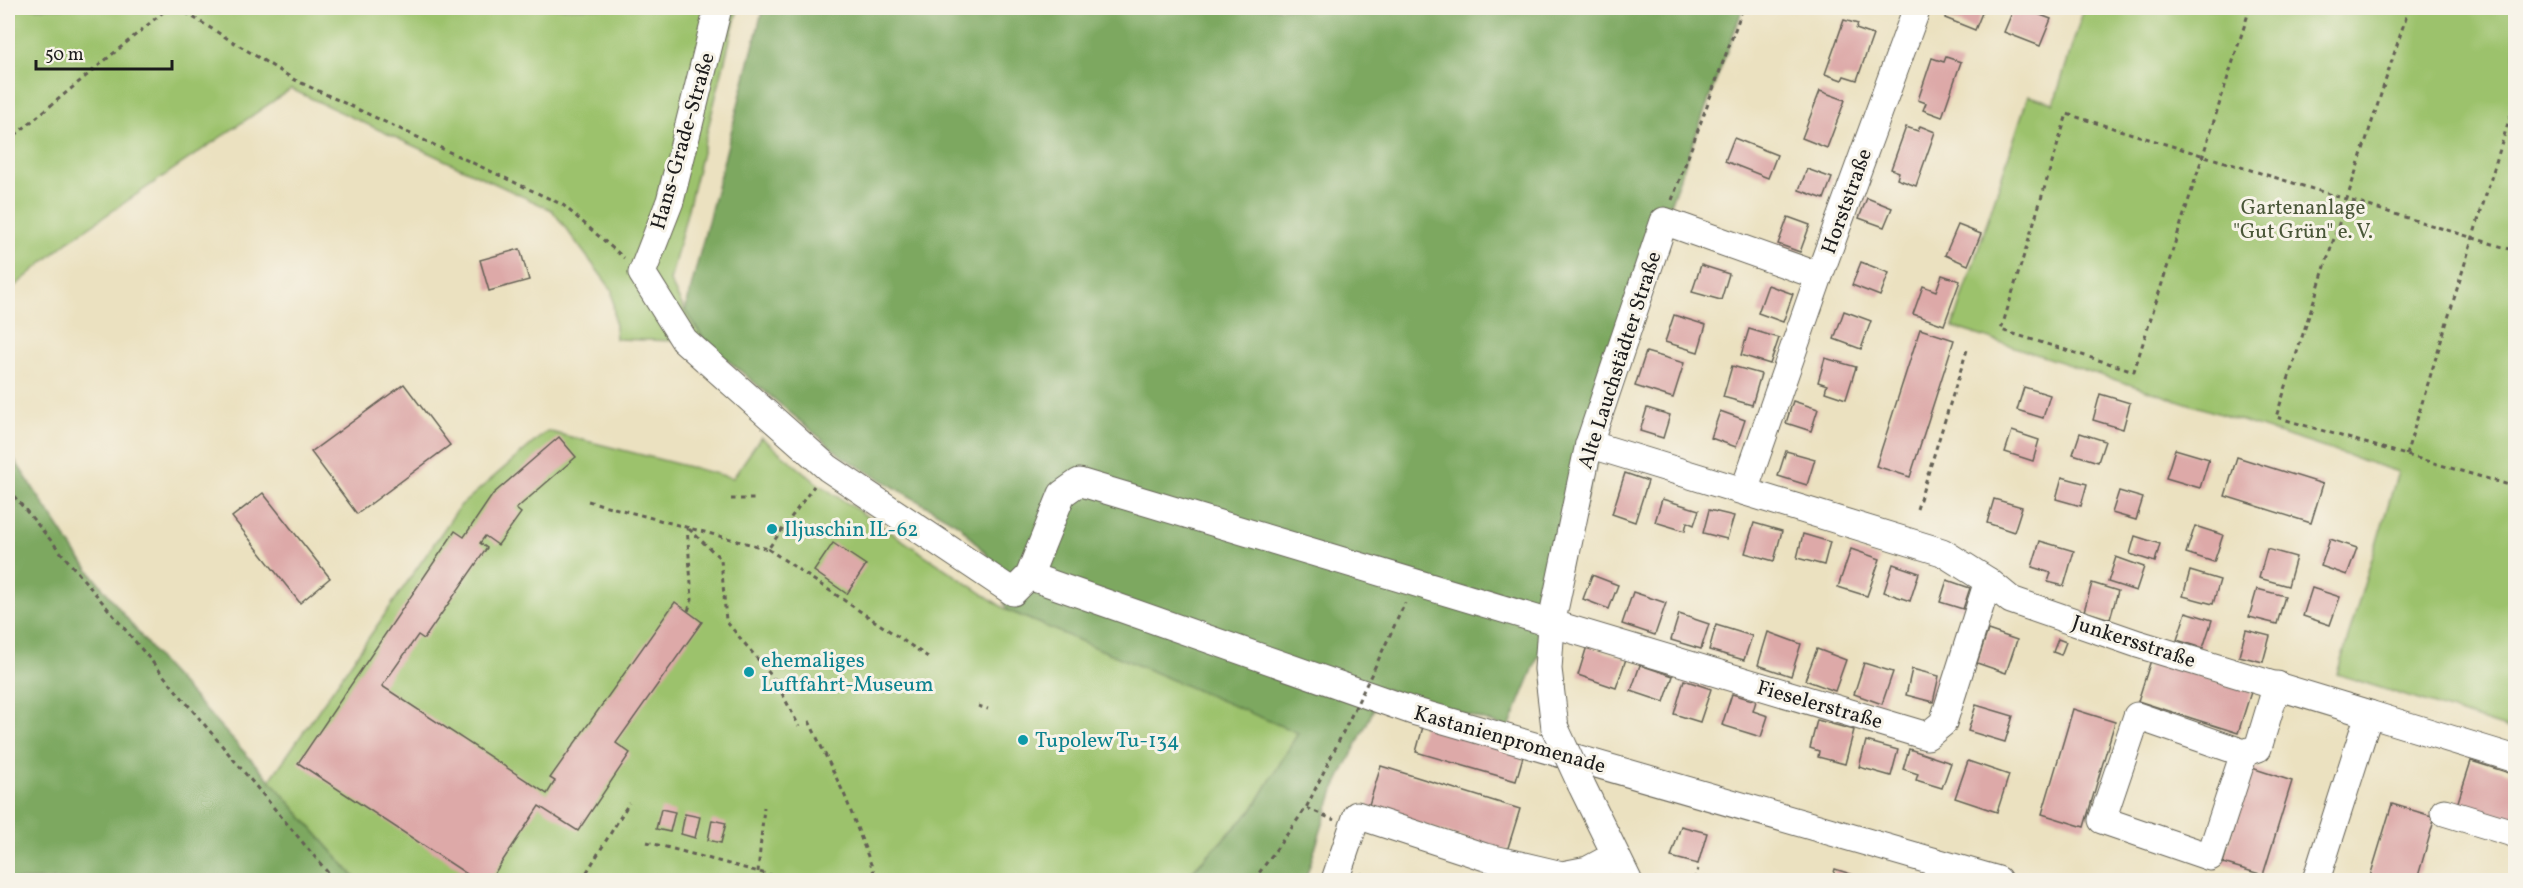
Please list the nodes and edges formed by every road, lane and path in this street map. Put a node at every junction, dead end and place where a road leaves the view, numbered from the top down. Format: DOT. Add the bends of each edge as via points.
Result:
graph roads {
  1 [pos="168,8"];
  2 [pos="178,8"];
  3 [pos="718,8"];
  4 [pos="1743,8"];
  5 [pos="1917,8"];
  6 [pos="2250,8"];
  7 [pos="2409,8"];
  8 [pos="2516,97"];
  9 [pos="8,141"];
  10 [pos="2204,155"];
  11 [pos="2348,199"];
  12 [pos="1664,221"];
  13 [pos="2472,237"];
  14 [pos="2516,250"];
  15 [pos="642,273"];
  16 [pos="1819,276"];
  17 [pos="1967,350"];
  18 [pos="1589,444"];
  19 [pos="2406,455"];
  20 [pos="828,468"];
  21 [pos="2516,487"];
  22 [pos="8,489"];
  23 [pos="1743,491"];
  24 [pos="731,499"];
  25 [pos="757,499"];
  26 [pos="588,501"];
  27 [pos="1917,509"];
  28 [pos="687,526"];
  29 [pos="768,549"];
  30 [pos="1029,576"];
  31 [pos="1988,581"];
  32 [pos="1414,583"];
  33 [pos="688,611"];
  34 [pos="1551,625"];
  35 [pos="928,657"];
  36 [pos="2277,685"];
  37 [pos="978,706"];
  38 [pos="988,709"];
  39 [pos="2368,714"];
  40 [pos="809,721"];
  41 [pos="799,726"];
  42 [pos="2244,753"];
  43 [pos="2516,759"];
  44 [pos="629,803"];
  45 [pos="764,807"];
  46 [pos="1306,808"];
  47 [pos="2444,813"];
  48 [pos="1352,827"];
  49 [pos="2516,834"];
  50 [pos="647,842"];
  51 [pos="1614,856"];
  52 [pos="1698,869"];
  53 [pos="758,872"];
  54 [pos="334,880"];
  55 [pos="582,880"];
  56 [pos="789,880"];
  57 [pos="878,880"];
  58 [pos="1254,880"];
  59 [pos="1335,880"];
  60 [pos="1628,880"];
  61 [pos="1694,880"];
  62 [pos="1998,880"];
  63 [pos="2316,880"];
  1 -- 9 [label="path"];
  2 -- 15 [label="path" via="295,80 563,205"];
  3 -- 15 [label="street, Hans-Grade-Straße" via="670,201"];
  4 -- 12 [label="path"];
  5 -- 16 [label="street, Horststraße"];
  6 -- 10 [label="path"];
  7 -- 11 [label="path"];
  8 -- 13 [label="path"];
  10 -- 10 [label="path" via="2134,371 2001,330 2067,114"];
  10 -- 11 [label="path"];
  11 -- 13 [label="path"];
  11 -- 19 [label="path" via="2276,417"];
  12 -- 16 [label="street, Horststraße"];
  12 -- 18 [label="street, Alte Lauchstädter Straße"];
  13 -- 14 [label="path"];
  13 -- 19 [label="path"];
  15 -- 20 [label="street" via="684,340"];
  16 -- 23 [label="street"];
  17 -- 27 [label="path"];
  18 -- 23 [label="street, Junkersstraße"];
  18 -- 34 [label="street, Alte Lauchstädter Straße"];
  19 -- 21 [label="path"];
  20 -- 29 [label="path"];
  20 -- 30 [label="street" via="1012,591"];
  22 -- 54 [label="path"];
  23 -- 31 [label="street, Junkersstraße" via="1942,552"];
  24 -- 25 [label="path"];
  26 -- 28 [label="path"];
  28 -- 29 [label="path"];
  28 -- 33 [label="path" via="692,599"];
  28 -- 41 [label="path" via="721,559 726,621 775,680"];
  29 -- 35 [label="path"];
  30 -- 32 [label="street" via="1062,494 1079,482"];
  30 -- 62 [label="street, Kastanienpromenade" via="1413,711"];
  31 -- 34 [label="street, Fieselerstraße" via="1942,723 1927,736"];
  31 -- 36 [label="street, Junkersstraße" via="2011,600 2138,644"];
  32 -- 34 [label="street"];
  32 -- 46 [label="path, bridge"];
  34 -- 51 [label="street, Alte Lauchstädter Straße, bridge" via="1548,669 1555,728"];
  36 -- 39 [label="street, Junkersstraße"];
  36 -- 42 [label="street" via="2258,748"];
  37 -- 38 [label="path"];
  39 -- 43 [label="street, Junkersstraße"];
  39 -- 63 [label="street"];
  40 -- 57 [label="path" via="845,796"];
  42 -- 42 [label="street" via="2210,856 2102,820 2137,716"];
  44 -- 55 [label="path"];
  45 -- 53 [label="path"];
  46 -- 48 [label="path"];
  46 -- 58 [label="path"];
  47 -- 49 [label="street"];
  48 -- 51 [label="street" via="1357,815 1485,857 1562,875 1588,870"];
  48 -- 59 [label="street"];
  50 -- 53 [label="path"];
  51 -- 60 [label="street, Alte Lauchstädter Straße"];
  52 -- 61 [label="path"];
  53 -- 56 [label="path"];
}
